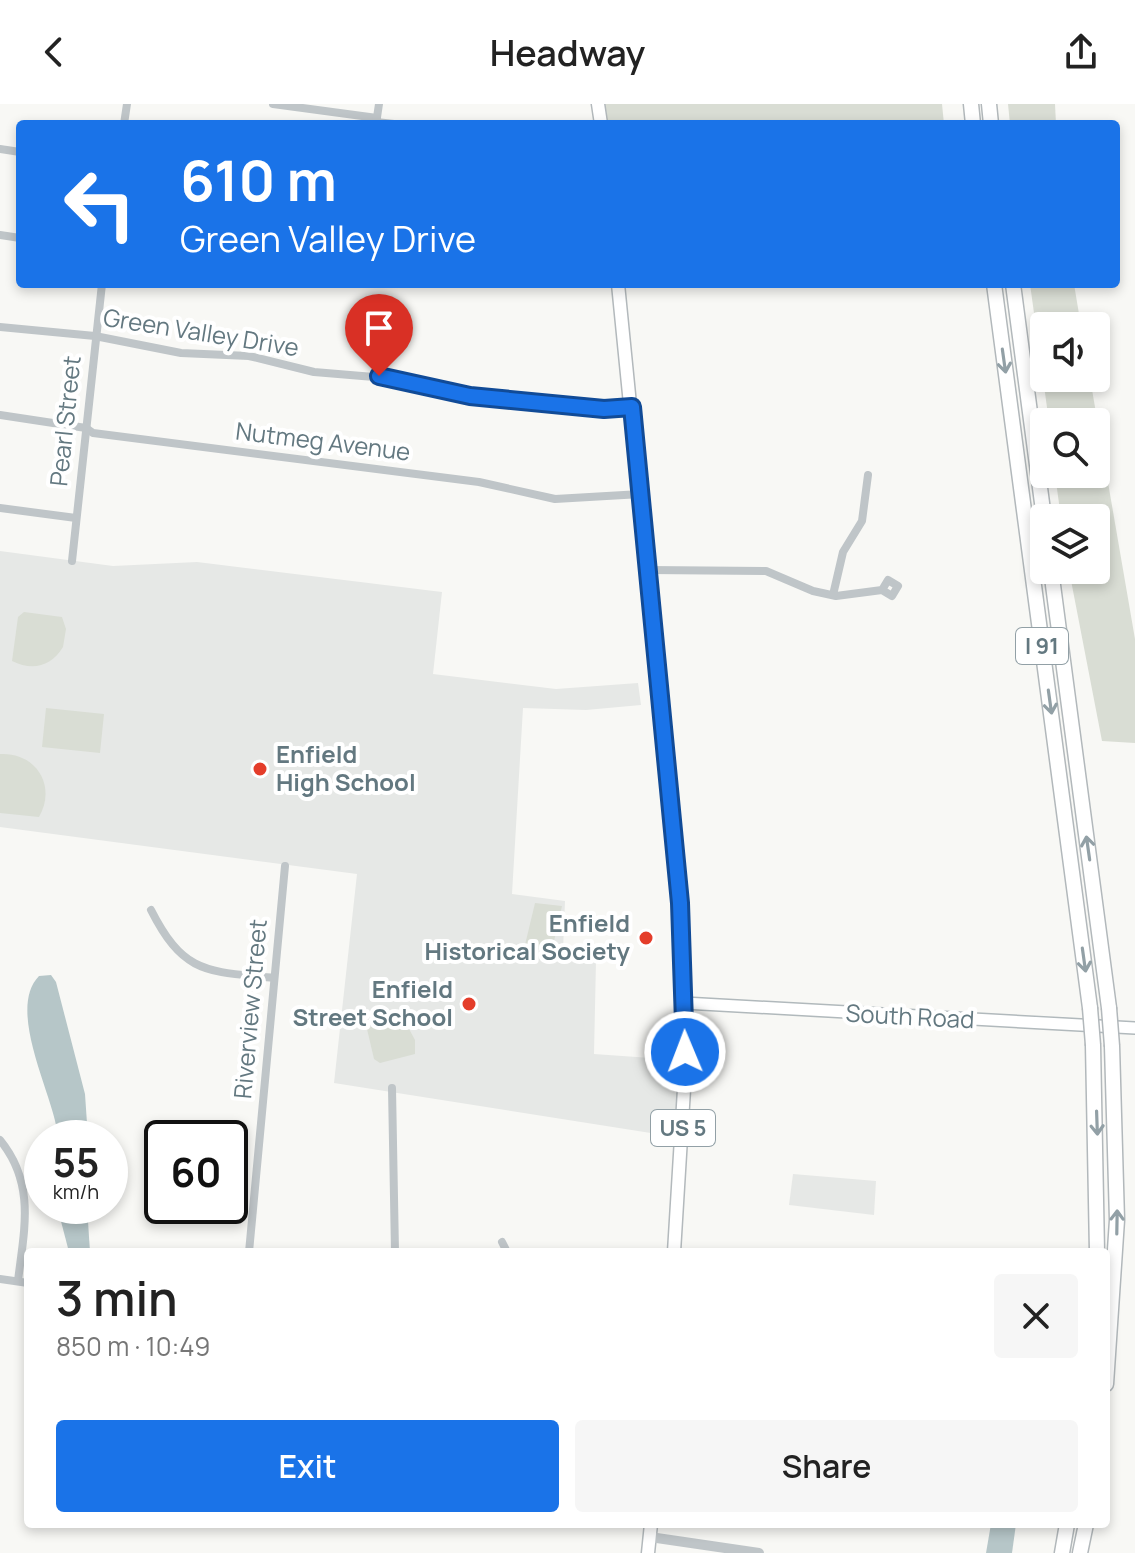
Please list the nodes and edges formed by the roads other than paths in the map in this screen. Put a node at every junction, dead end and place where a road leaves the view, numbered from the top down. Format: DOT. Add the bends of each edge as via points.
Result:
graph roads {
  1 [pos="273,104"];
  2 [pos="371,120"];
  3 [pos="101,288"];
  4 [pos="618,288"];
  5 [pos="995,288"];
  6 [pos="1014,288"];
  7 [pos="0,327"];
  8 [pos="95,336"];
  9 [pos="632,407"];
  10 [pos="0,415"];
  11 [pos="86,428"];
  12 [pos="868,475"];
  13 [pos="641,494"];
  14 [pos="1042,504"];
  15 [pos="0,508"];
  16 [pos="76,518"];
  17 [pos="72,561"];
  18 [pos="649,570"];
  19 [pos="1053,584"];
  20 [pos="882,590"];
  21 [pos="833,595"];
  22 [pos="285,866"];
  23 [pos="151,910"];
  24 [pos="274,978"];
  25 [pos="684,1003"];
  26 [pos="1135,1028"];
  27 [pos="392,1088"];
  28 [pos="0,1140"];
  29 [pos="502,1242"];
  30 [pos="249,1248"];
  31 [pos="395,1248"];
  32 [pos="505,1248"];
  33 [pos="674,1248"];
  34 [pos="1097,1248"];
  35 [pos="0,1279"];
  36 [pos="18,1281"];
  37 [pos="24,1282"];
  38 [pos="1110,1324"];
  39 [pos="1066,1528"];
  40 [pos="1085,1528"];
  41 [pos="650,1530"];
  42 [pos="648,1553"];
  43 [pos="759,1553"];
  44 [pos="1062,1553"];
  45 [pos="1080,1553"];
  1 -- 2 [label="street"];
  3 -- 8 [label="street, Pearl Street"];
  4 -- 9 [label="main road, US 5"];
  5 -- 34 [label="highway, I 91, one-way, bridge" via="1090,1008"];
  6 -- 14 [label="highway"];
  7 -- 8 [label="street, Green Valley Drive"];
  8 -- 9 [label="street, Green Valley Drive" via="181,353 249,356 323,374 410,380 470,396"];
  8 -- 11 [label="street, Pearl Street"];
  9 -- 13 [label="main road, US 5"];
  10 -- 11 [label="street, Nutmeg Avenue"];
  11 -- 13 [label="street, Nutmeg Avenue" via="93,433 479,482 555,499"];
  11 -- 16 [label="street, Pearl Street"];
  12 -- 21 [label="street" via="862,521 843,552"];
  13 -- 18 [label="main road, US 5"];
  15 -- 16 [label="street"];
  16 -- 17 [label="street, Pearl Street"];
  18 -- 21 [label="street" via="766,571"];
  18 -- 25 [label="main road, US 5" via="680,903"];
  38 -- 19 [label="highway, I 91, one-way, bridge" via="1117,1220 1112,1046"];
  20 -- 21 [label="street"];
  22 -- 24 [label="street, Riverview Street"];
  23 -- 24 [label="street" via="175,950 188,961 202,968"];
  24 -- 30 [label="street, Riverview Street"];
  25 -- 26 [label="main road, South Road"];
  25 -- 33 [label="main road, US 5" via="684,1119"];
  27 -- 31 [label="street"];
  28 -- 36 [label="street" via="25,1190"];
  29 -- 32 [label="street"];
  35 -- 36 [label="street"];
  36 -- 37 [label="street"];
  39 -- 44 [label="highway"];
  40 -- 45 [label="highway"];
  41 -- 42 [label="main road"];
  41 -- 43 [label="street"];
}
